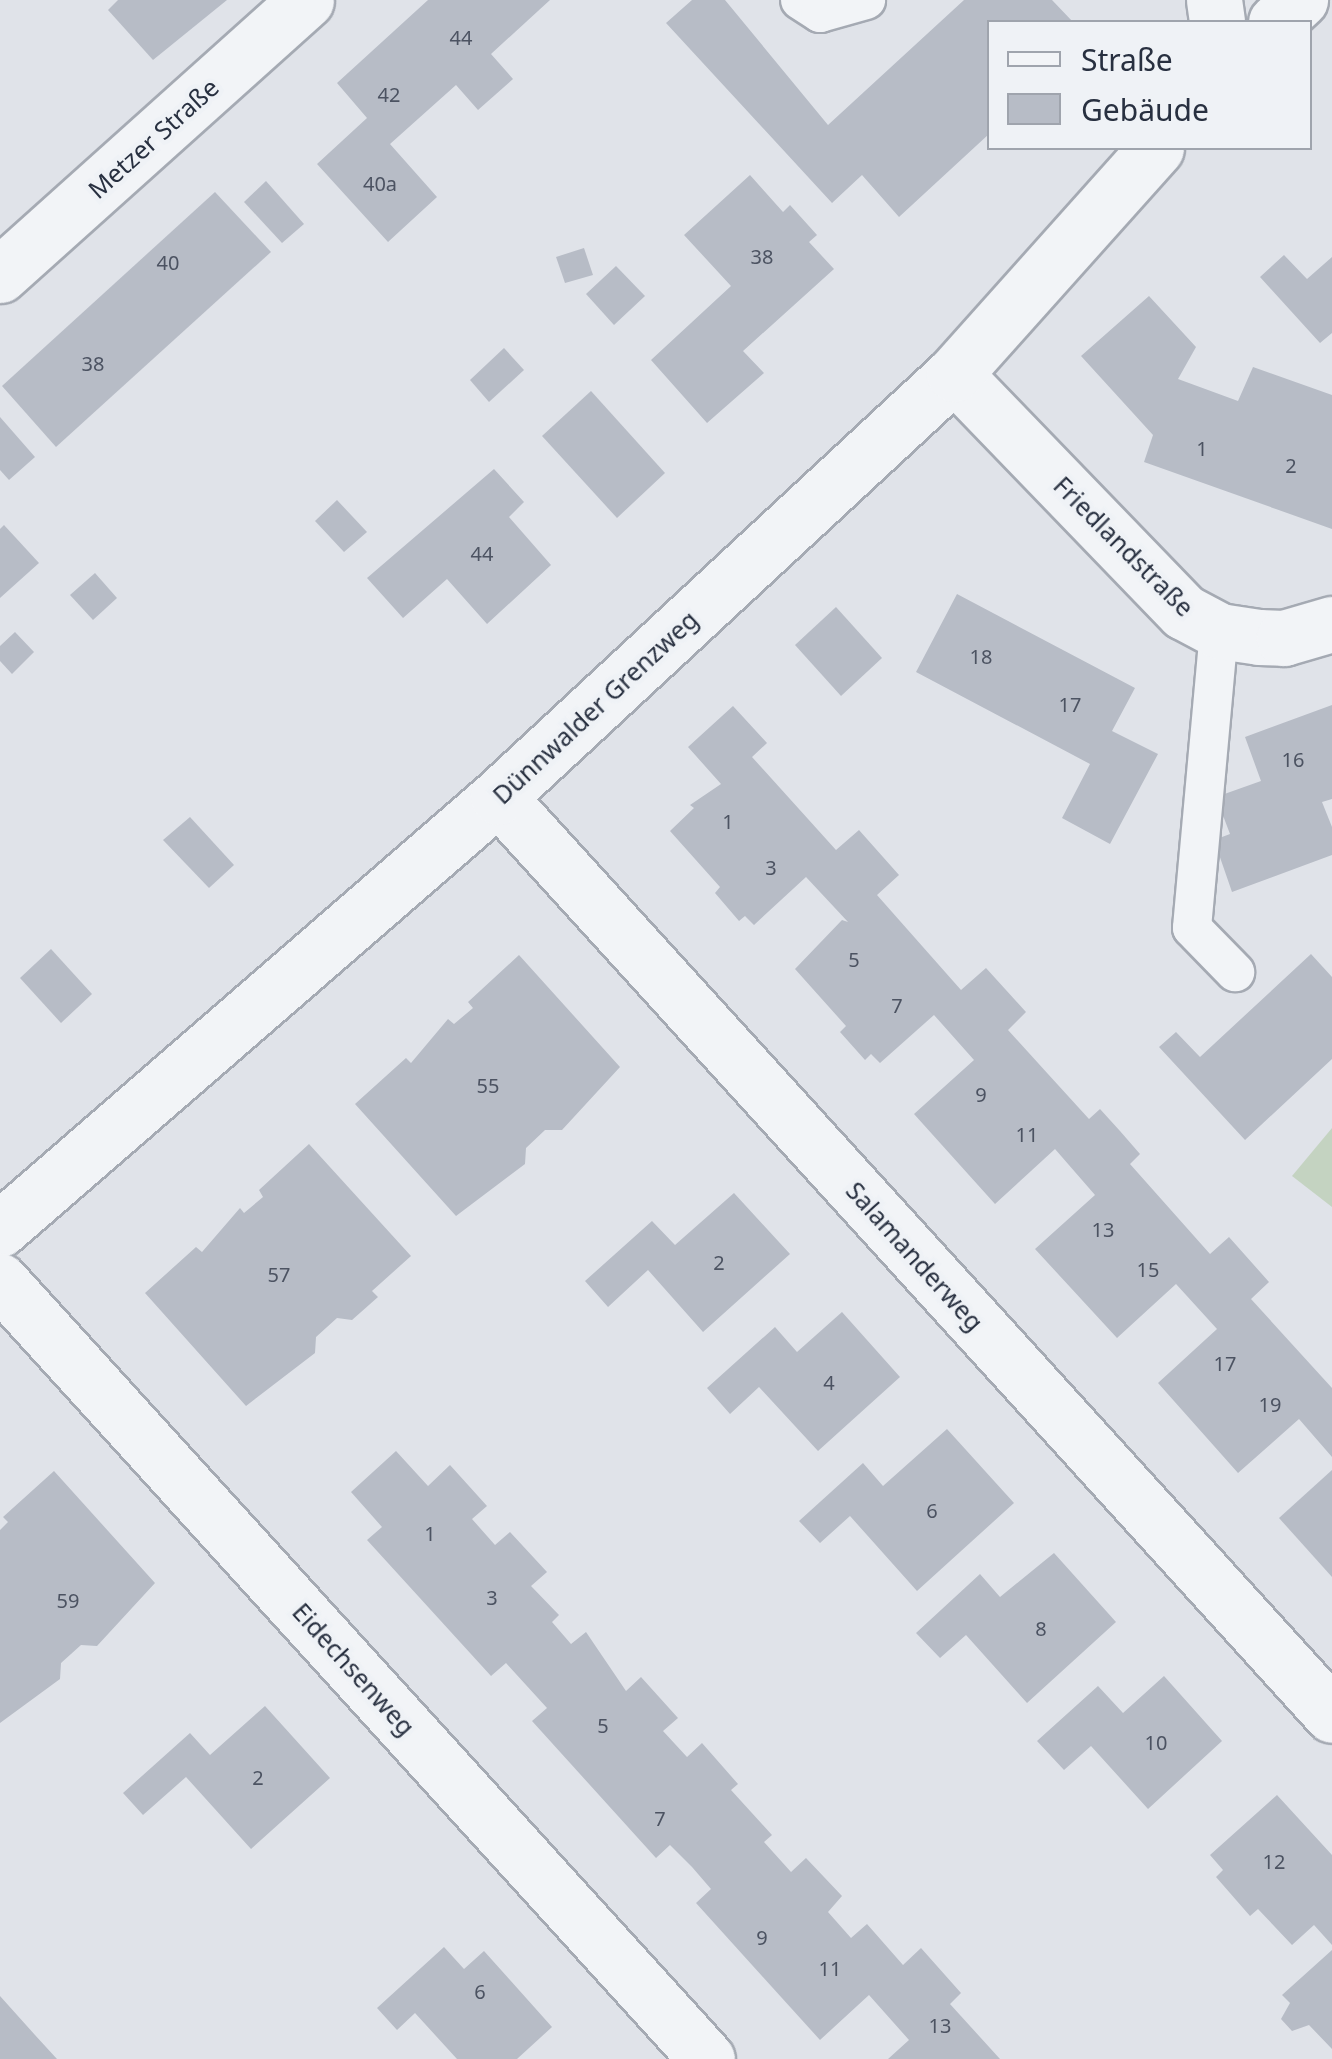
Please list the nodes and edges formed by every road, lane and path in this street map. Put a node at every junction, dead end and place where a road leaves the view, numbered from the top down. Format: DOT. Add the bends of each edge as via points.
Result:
graph roads {
  1 [pos="306,0"];
  2 [pos="800,0"];
  3 [pos="866,0"];
  4 [pos="1300,0"];
  5 [pos="1278,20"];
  6 [pos="1154,150"];
  7 [pos="0,276"];
  8 [pos="954,374"];
  9 [pos="1332,624"];
  10 [pos="1219,631"];
  11 [pos="498,797"];
  12 [pos="1234,972"];
  13 [pos="0,1230"];
  14 [pos="0,1281"];
  15 [pos="1332,1715"];
  16 [pos="707,2059"];
  1 -- 7 [label="street, Metzer Straße"];
  2 -- 3 [label="lane" via="820,13"];
  4 -- 5 [label="street"];
  6 -- 8 [label="street, Dünnwalder Grenzweg"];
  8 -- 10 [label="street, Friedlandstraße" via="1184,612"];
  8 -- 11 [label="street, Dünnwalder Grenzweg"];
  9 -- 10 [label="street, Friedlandstraße" via="1284,638"];
  10 -- 12 [label="lane" via="1192,928"];
  11 -- 13 [label="street, Dünnwalder Grenzweg"];
  11 -- 15 [label="street, Salamanderweg"];
  14 -- 16 [label="street, Eidechsenweg"];
}
